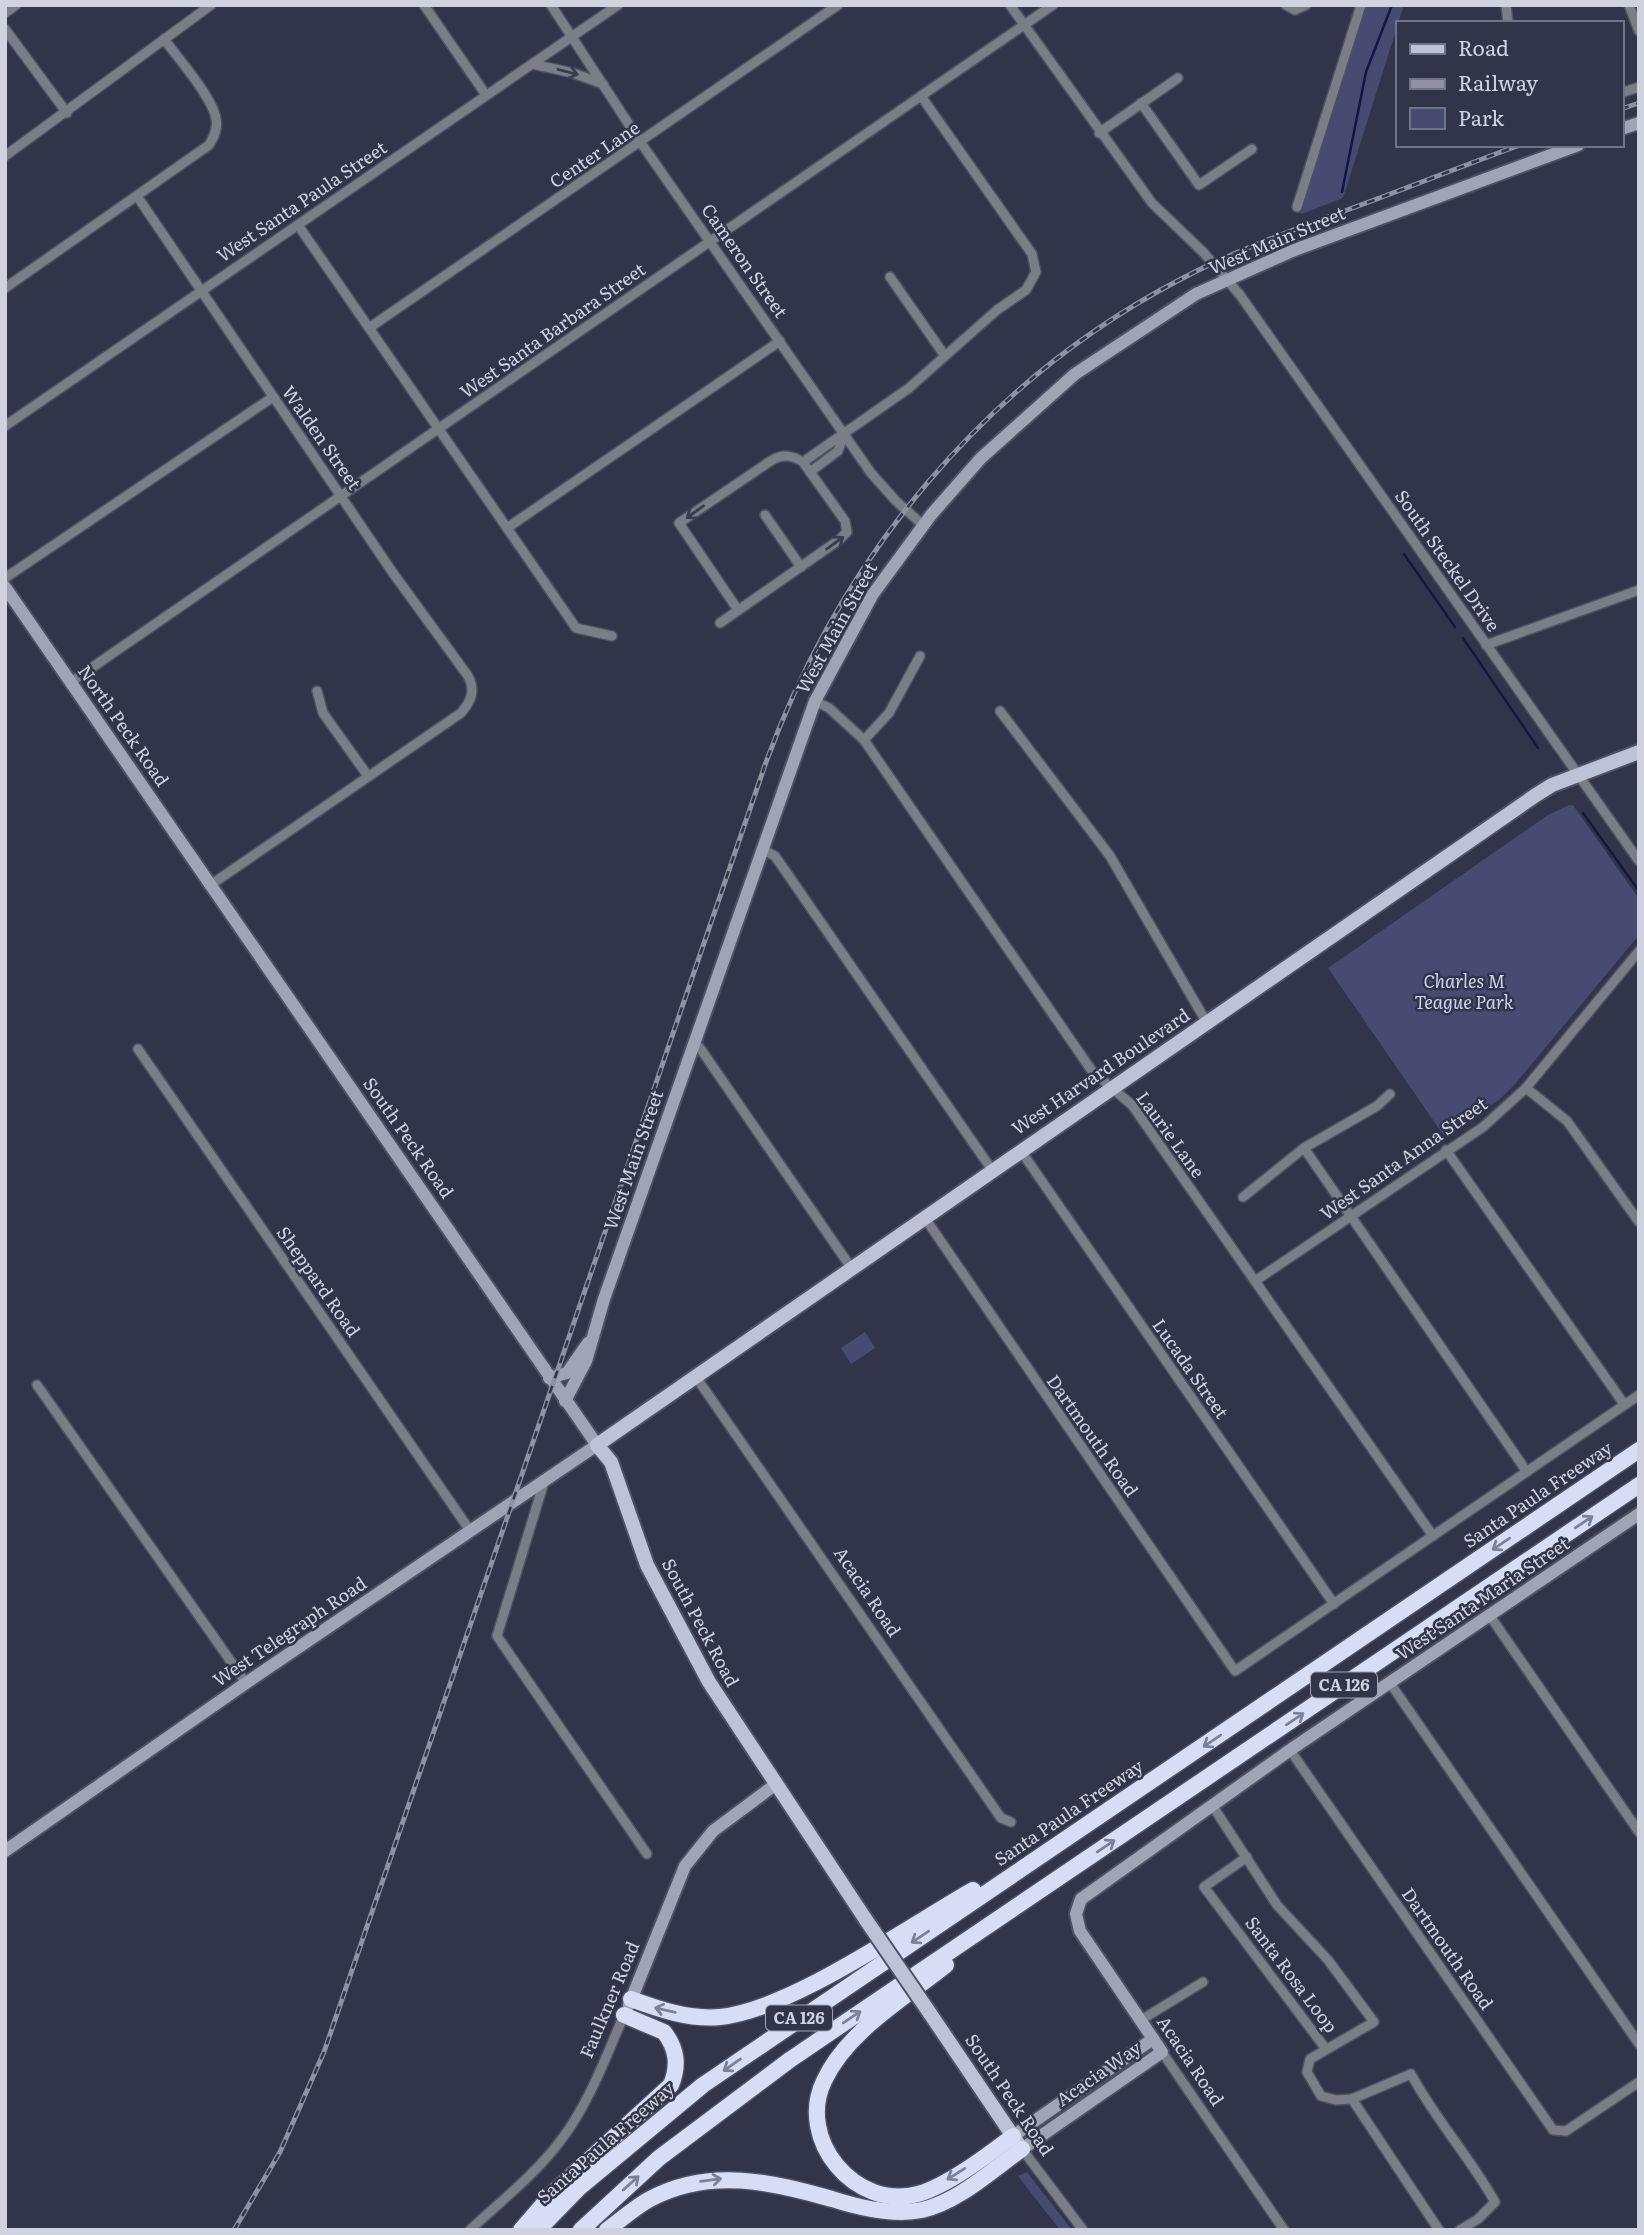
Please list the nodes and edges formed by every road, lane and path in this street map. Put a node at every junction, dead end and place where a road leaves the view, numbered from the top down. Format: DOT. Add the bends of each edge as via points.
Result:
graph roads {
  1 [pos="16,5"];
  2 [pos="211,5"];
  3 [pos="424,5"];
  4 [pos="551,5"];
  5 [pos="618,5"];
  6 [pos="838,5"];
  7 [pos="1010,5"];
  8 [pos="1053,5"];
  9 [pos="1286,5"];
  10 [pos="1306,5"];
  11 [pos="1361,5"];
  12 [pos="1629,5"];
  13 [pos="5,13"];
  14 [pos="1024,24"];
  15 [pos="5,29"];
  16 [pos="1639,31"];
  17 [pos="573,37"];
  18 [pos="164,39"];
  19 [pos="532,64"];
  20 [pos="1178,78"];
  21 [pos="603,84"];
  22 [pos="486,95"];
  23 [pos="921,96"];
  24 [pos="1141,103"];
  25 [pos="67,113"];
  26 [pos="1099,133"];
  27 [pos="641,143"];
  28 [pos="1573,147"];
  29 [pos="1252,149"];
  30 [pos="5,156"];
  31 [pos="136,196"];
  32 [pos="1297,207"];
  33 [pos="298,225"];
  34 [pos="711,241"];
  35 [pos="890,277"];
  36 [pos="1226,281"];
  37 [pos="5,288"];
  38 [pos="201,291"];
  39 [pos="369,328"];
  40 [pos="780,341"];
  41 [pos="945,356"];
  42 [pos="273,397"];
  43 [pos="5,426"];
  44 [pos="439,428"];
  45 [pos="844,434"];
  46 [pos="803,462"];
  47 [pos="810,472"];
  48 [pos="342,496"];
  49 [pos="765,515"];
  50 [pos="923,525"];
  51 [pos="507,528"];
  52 [pos="801,566"];
  53 [pos="5,578"];
  54 [pos="5,587"];
  55 [pos="1639,590"];
  56 [pos="738,610"];
  57 [pos="720,623"];
  58 [pos="612,636"];
  59 [pos="1486,645"];
  60 [pos="920,656"];
  61 [pos="71,682"];
  62 [pos="317,691"];
  63 [pos="815,701"];
  64 [pos="1000,711"];
  65 [pos="864,740"];
  66 [pos="1639,752"];
  67 [pos="368,776"];
  68 [pos="1576,776"];
  69 [pos="762,849"];
  70 [pos="1639,861"];
  71 [pos="209,886"];
  72 [pos="1639,951"];
  73 [pos="1208,1023"];
  74 [pos="693,1043"];
  75 [pos="138,1049"];
  76 [pos="1526,1088"];
  77 [pos="1112,1091"];
  78 [pos="1390,1094"];
  79 [pos="1304,1148"];
  80 [pos="1446,1150"];
  81 [pos="1021,1151"];
  82 [pos="992,1170"];
  83 [pos="1242,1197"];
  84 [pos="1350,1216"];
  85 [pos="925,1218"];
  86 [pos="1639,1222"];
  87 [pos="852,1269"];
  88 [pos="1255,1281"];
  89 [pos="596,1331"];
  90 [pos="696,1377"];
  91 [pos="549,1378"];
  92 [pos="37,1385"];
  93 [pos="1639,1395"];
  94 [pos="565,1401"];
  95 [pos="1624,1404"];
  96 [pos="597,1445"];
  97 [pos="1639,1450"];
  98 [pos="1527,1472"];
  99 [pos="545,1479"];
  100 [pos="1639,1485"];
  101 [pos="1639,1514"];
  102 [pos="471,1532"];
  103 [pos="1433,1536"];
  104 [pos="1334,1604"];
  105 [pos="1490,1616"];
  106 [pos="246,1683"];
  107 [pos="1390,1683"];
  108 [pos="1290,1750"];
  109 [pos="776,1784"];
  110 [pos="1212,1805"];
  111 [pos="1011,1822"];
  112 [pos="1078,1829"];
  113 [pos="1639,1832"];
  114 [pos="5,1851"];
  115 [pos="647,1854"];
  116 [pos="1247,1857"];
  117 [pos="1106,1882"];
  118 [pos="1049,1884"];
  119 [pos="1203,1982"];
  120 [pos="631,1999"];
  121 [pos="624,2015"];
  122 [pos="1141,2020"];
  123 [pos="1153,2039"];
  124 [pos="1639,2044"];
  125 [pos="1326,2049"];
  126 [pos="1162,2052"];
  127 [pos="1639,2082"];
  128 [pos="1352,2099"];
  129 [pos="1017,2142"];
  130 [pos="470,2230"];
  131 [pos="521,2230"];
  132 [pos="538,2230"];
  133 [pos="581,2230"];
  134 [pos="607,2230"];
  135 [pos="1083,2230"];
  136 [pos="1284,2230"];
  137 [pos="1438,2230"];
  138 [pos="1460,2230"];
  1 -- 13 [label="street"];
  2 -- 18 [label="street"];
  3 -- 22 [label="street"];
  4 -- 17 [label="street, Cameron Street"];
  5 -- 17 [label="street, West Santa Paula Street"];
  6 -- 27 [label="street, Center Lane"];
  7 -- 14 [label="street, South Steckel Drive"];
  8 -- 14 [label="street, West Santa Barbara Street"];
  9 -- 10 [label="street" via="1295,10"];
  11 -- 32 [label="street"];
  12 -- 16 [label="street"];
  14 -- 23 [label="street, West Santa Barbara Street"];
  14 -- 26 [label="street, South Steckel Drive"];
  15 -- 25 [label="street"];
  17 -- 19 [label="street, West Santa Paula Street"];
  17 -- 21 [label="street, Cameron Street"];
  18 -- 25 [label="street"];
  18 -- 31 [label="street" via="214,109 217,128 209,145"];
  19 -- 21 [label="street, one-way"];
  19 -- 22 [label="street, West Santa Paula Street"];
  20 -- 24 [label="street"];
  21 -- 27 [label="street, Cameron Street"];
  22 -- 33 [label="street, West Santa Paula Street"];
  23 -- 34 [label="street, West Santa Barbara Street"];
  23 -- 41 [label="street" via="1032,254 1036,272 1026,290"];
  24 -- 26 [label="street"];
  24 -- 29 [label="street" via="1199,185"];
  25 -- 30 [label="street"];
  26 -- 36 [label="street, South Steckel Drive" via="1152,203 1205,253"];
  27 -- 34 [label="street, Cameron Street"];
  27 -- 39 [label="street, Center Lane"];
  28 -- 36 [label="street, West Main Street" via="1292,251"];
  31 -- 37 [label="street"];
  31 -- 38 [label="street, Walden Street"];
  33 -- 38 [label="street, West Santa Paula Street"];
  33 -- 39 [label="street"];
  34 -- 40 [label="street, Cameron Street"];
  34 -- 44 [label="street, West Santa Barbara Street"];
  35 -- 41 [label="street"];
  36 -- 50 [label="street, West Main Street" via="1152,321 1075,374 981,458"];
  36 -- 59 [label="street, South Steckel Drive" via="1334,425"];
  38 -- 42 [label="street, Walden Street"];
  38 -- 43 [label="street, West Santa Paula Street"];
  39 -- 44 [label="street"];
  40 -- 45 [label="street, Cameron Street"];
  40 -- 51 [label="street"];
  41 -- 45 [label="street"];
  42 -- 48 [label="street, Walden Street"];
  42 -- 53 [label="street"];
  44 -- 48 [label="street, West Santa Barbara Street"];
  44 -- 51 [label="street"];
  45 -- 46 [label="street"];
  45 -- 47 [label="street" via="838,451"];
  45 -- 50 [label="street, Cameron Street" via="878,483"];
  46 -- 47 [label="street"];
  46 -- 56 [label="street, one-way" via="794,456 779,456 679,523"];
  52 -- 47 [label="street, one-way" via="847,532 845,521"];
  48 -- 61 [label="street, West Santa Barbara Street"];
  48 -- 67 [label="street, Walden Street" via="468,676 473,691 461,713"];
  49 -- 52 [label="street"];
  50 -- 63 [label="street, West Main Street" via="873,594"];
  51 -- 58 [label="street" via="576,628"];
  52 -- 56 [label="street"];
  54 -- 61 [label="street, North Peck Road"];
  55 -- 59 [label="street"];
  56 -- 57 [label="street"];
  59 -- 68 [label="street, South Steckel Drive"];
  60 -- 65 [label="street" via="889,713"];
  61 -- 71 [label="street, North Peck Road"];
  62 -- 67 [label="street" via="323,713"];
  63 -- 65 [label="street, Laurie Lane"];
  63 -- 69 [label="street, West Main Street"];
  64 -- 73 [label="street" via="1110,856"];
  65 -- 77 [label="street, Laurie Lane" via="1092,1072"];
  66 -- 68 [label="main road, West Harvard Boulevard"];
  67 -- 71 [label="street"];
  68 -- 70 [label="street, South Steckel Drive"];
  68 -- 73 [label="main road, West Harvard Boulevard" via="1552,785 1485,829"];
  69 -- 74 [label="street, West Main Street"];
  69 -- 82 [label="street" via="775,856"];
  71 -- 91 [label="street, South Peck Road"];
  72 -- 76 [label="street, West Santa Anna Street"];
  73 -- 77 [label="main road, West Harvard Boulevard"];
  74 -- 87 [label="street"];
  74 -- 89 [label="street, West Main Street"];
  75 -- 102 [label="street, Sheppard Road"];
  76 -- 80 [label="street, West Santa Anna Street" via="1483,1127"];
  76 -- 86 [label="street" via="1567,1121"];
  77 -- 81 [label="main road, West Harvard Boulevard"];
  77 -- 88 [label="street, Laurie Lane" via="1132,1105"];
  78 -- 79 [label="street"];
  79 -- 83 [label="street"];
  79 -- 84 [label="street"];
  80 -- 84 [label="street, West Santa Anna Street"];
  80 -- 95 [label="street"];
  81 -- 82 [label="main road, West Harvard Boulevard"];
  81 -- 104 [label="street, Lucada Street"];
  82 -- 85 [label="main road, West Harvard Boulevard"];
  84 -- 88 [label="street, West Santa Anna Street"];
  84 -- 98 [label="street"];
  85 -- 87 [label="main road, West Harvard Boulevard"];
  85 -- 104 [label="street, Dartmouth Road" via="1236,1671"];
  87 -- 90 [label="main road, West Harvard Boulevard"];
  88 -- 103 [label="street, Laurie Lane"];
  89 -- 91 [label="street" via="567,1373"];
  89 -- 94 [label="street, West Main Street"];
  90 -- 96 [label="main road, West Harvard Boulevard"];
  90 -- 111 [label="street, Acacia Road" via="1001,1818"];
  91 -- 94 [label="street, South Peck Road"];
  92 -- 106 [label="street"];
  93 -- 95 [label="street"];
  94 -- 96 [label="street, South Peck Road"];
  95 -- 98 [label="street"];
  96 -- 99 [label="street, West Telegraph Road"];
  96 -- 109 [label="main road, South Peck Road" via="611,1462 662,1598 709,1682"];
  97 -- 112 [label="highway, Santa Paula Freeway / CA 126, one-way"];
  98 -- 103 [label="street"];
  99 -- 102 [label="street, West Telegraph Road"];
  99 -- 115 [label="street" via="497,1636"];
  118 -- 100 [label="highway, CA 126, one-way"];
  101 -- 105 [label="street, West Santa Maria Street"];
  102 -- 106 [label="street, West Telegraph Road"];
  103 -- 104 [label="street"];
  105 -- 107 [label="street, West Santa Maria Street"];
  105 -- 113 [label="street"];
  106 -- 114 [label="street, West Telegraph Road"];
  107 -- 108 [label="street, West Santa Maria Street"];
  107 -- 124 [label="street"];
  108 -- 110 [label="street, West Santa Maria Street"];
  108 -- 127 [label="street, Dartmouth Road" via="1545,2120 1560,2132"];
  109 -- 120 [label="street, Faulkner Road" via="713,1831 685,1866"];
  109 -- 129 [label="main road, South Peck Road, bridge"];
  110 -- 116 [label="street, Santa Rosa Loop"];
  110 -- 117 [label="street, West Santa Maria Street"];
  112 -- 120 [label="highway, one-way" via="764,2006 707,2018 660,2010"];
  112 -- 132 [label="highway, Santa Paula Freeway / CA 126, one-way" via="703,2085 580,2187"];
  116 -- 125 [label="street, Santa Rosa Loop" via="1204,1887"];
  116 -- 125 [label="street, Santa Rosa Loop" via="1277,1905 1328,1960 1374,2022"];
  117 -- 122 [label="street, Acacia Road" via="1082,1899 1077,1923"];
  129 -- 118 [label="highway, one-way" via="932,2189 903,2196 880,2194 853,2182 832,2162 820,2131 820,2092 832,2066 866,2029"];
  133 -- 118 [label="highway, CA 126, one-way" via="659,2158 723,2109"];
  119 -- 122 [label="street"];
  120 -- 121 [label="street, Faulkner Road"];
  121 -- 130 [label="street, Faulkner Road" via="582,2109 560,2142"];
  121 -- 131 [label="highway" via="668,2037 677,2065 671,2085 553,2193"];
  122 -- 123 [label="street, Acacia Road"];
  123 -- 126 [label="street, Acacia Road"];
  123 -- 129 [label="street, Acacia Way"];
  125 -- 128 [label="street" via="1307,2062 1307,2072 1321,2096"];
  126 -- 129 [label="street, Acacia Way"];
  126 -- 136 [label="street, Acacia Road"];
  128 -- 137 [label="street"];
  128 -- 138 [label="street" via="1410,2074 1495,2202"];
  134 -- 129 [label="highway, one-way" via="649,2199 698,2182 723,2179 782,2186 881,2210 920,2210 951,2198"];
  129 -- 135 [label="street, South Peck Road"];
}
